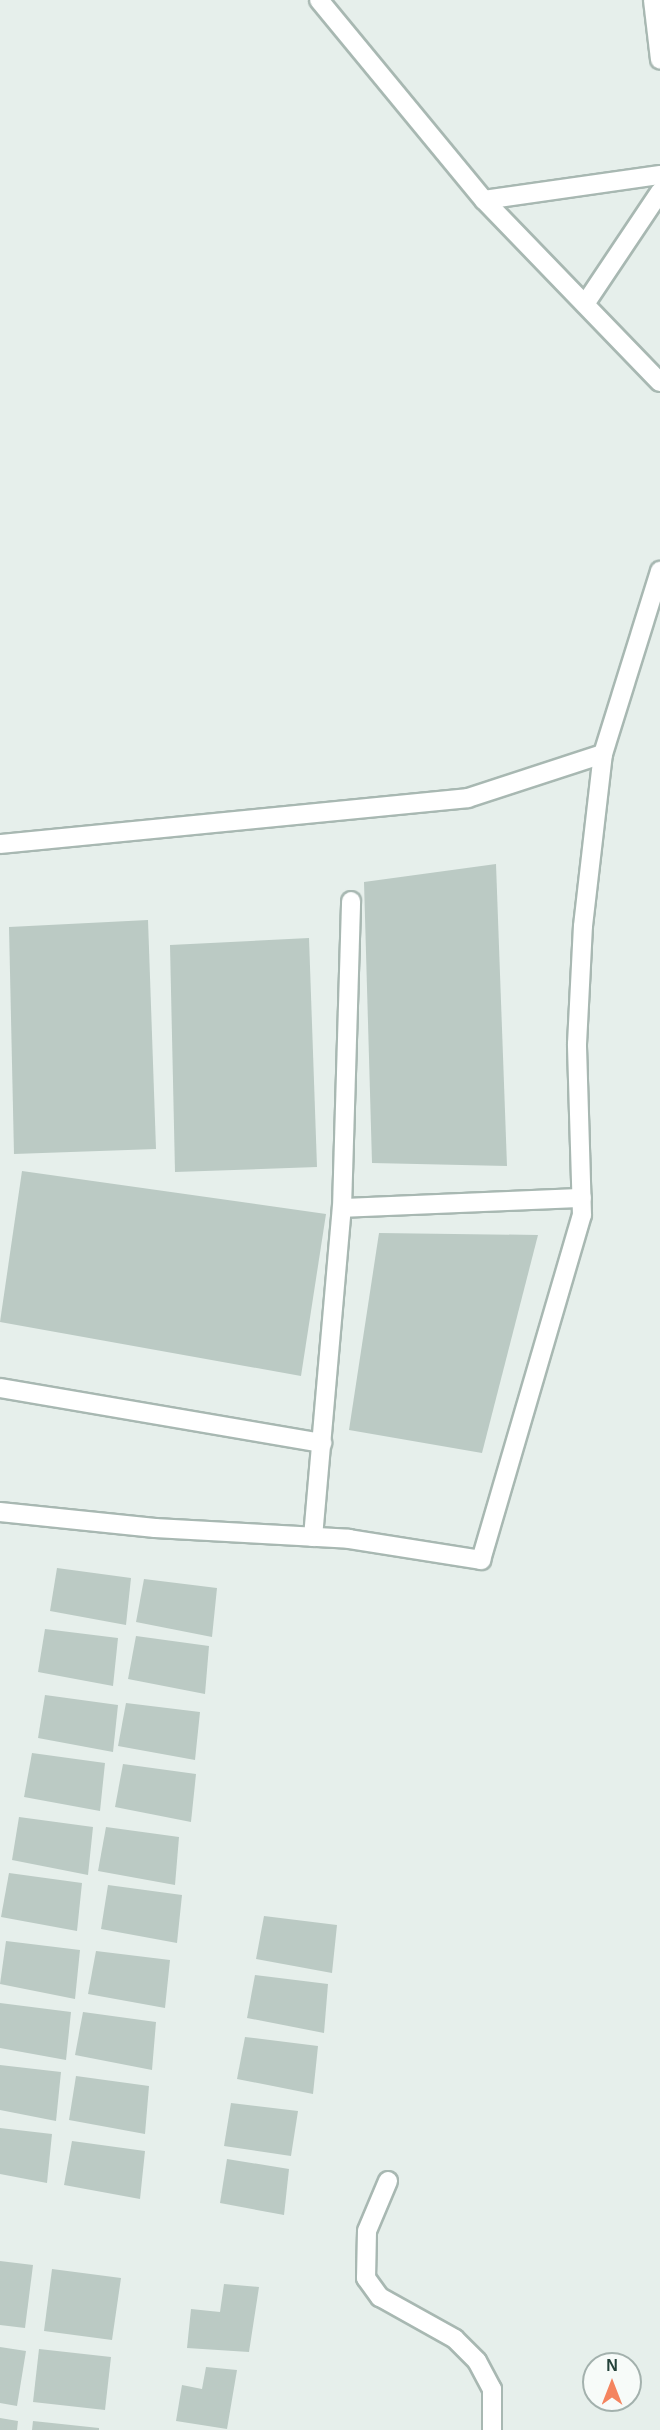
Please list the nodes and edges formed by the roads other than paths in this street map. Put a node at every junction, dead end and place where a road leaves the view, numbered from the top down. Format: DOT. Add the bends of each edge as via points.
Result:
graph roads {
  1 [pos="319,0"];
  2 [pos="653,0"];
  3 [pos="660,60"];
  4 [pos="660,175"];
  5 [pos="660,192"];
  6 [pos="484,200"];
  7 [pos="585,304"];
  8 [pos="660,382"];
  9 [pos="660,571"];
  10 [pos="603,754"];
  11 [pos="0,844"];
  12 [pos="351,902"];
  13 [pos="582,1198"];
  14 [pos="342,1208"];
  15 [pos="0,1388"];
  16 [pos="322,1443"];
  17 [pos="0,1512"];
  18 [pos="313,1537"];
  19 [pos="388,2181"];
  20 [pos="492,2430"];
  1 -- 6 [label="street"];
  2 -- 3 [label="street"];
  4 -- 6 [label="street"];
  5 -- 7 [label="street"];
  6 -- 7 [label="street"];
  7 -- 8 [label="street"];
  9 -- 10 [label="street"];
  10 -- 11 [label="street" via="468,798"];
  10 -- 13 [label="street" via="578,1044"];
  12 -- 14 [label="street"];
  13 -- 14 [label="street"];
  13 -- 18 [label="street" via="582,1215 481,1560 420,1546"];
  14 -- 16 [label="street"];
  15 -- 16 [label="street"];
  16 -- 18 [label="street"];
  17 -- 18 [label="street"];
  19 -- 20 [label="street" via="367,2231 366,2278 380,2297 448,2334 477,2361 492,2389"];
}
